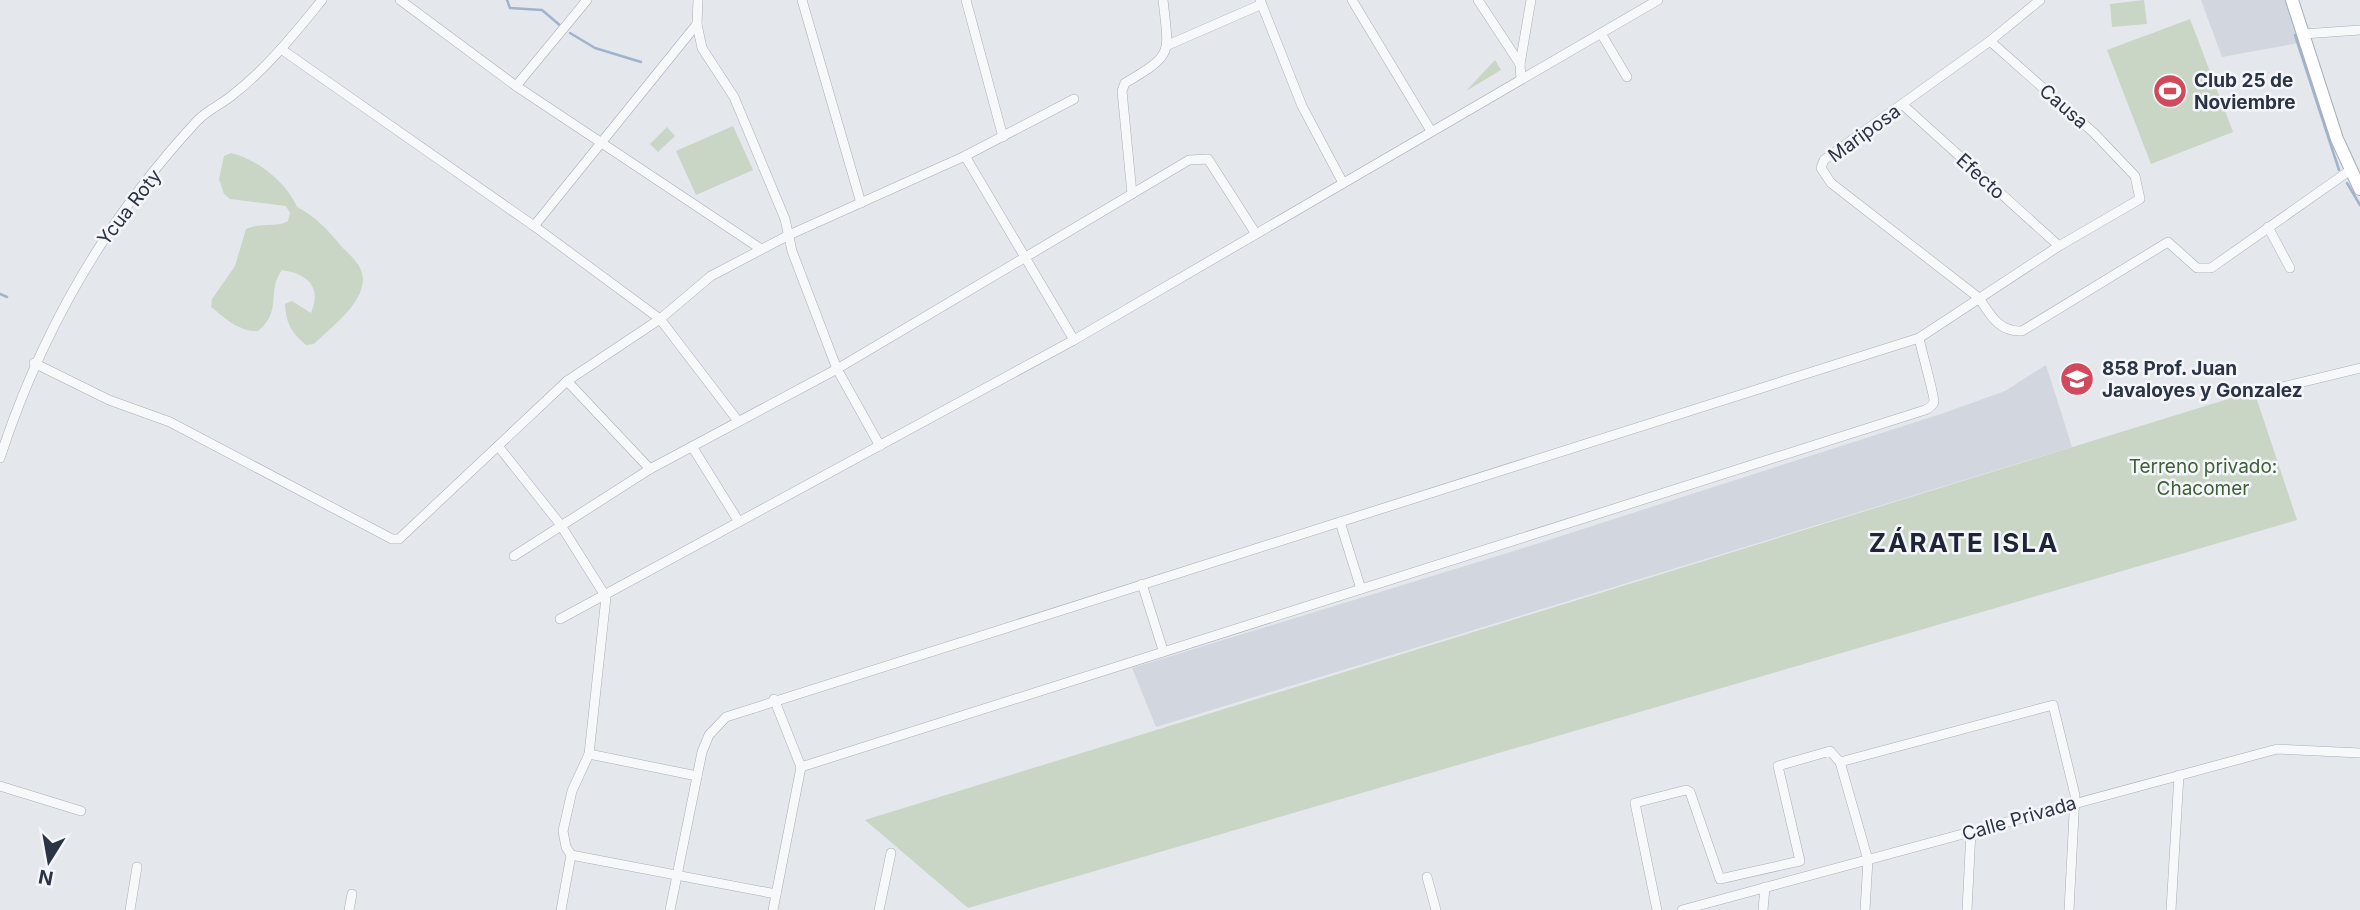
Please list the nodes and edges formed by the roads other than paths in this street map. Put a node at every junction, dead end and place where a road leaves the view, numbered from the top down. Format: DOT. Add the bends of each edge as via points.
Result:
graph roads {
  1 [pos="322,0"];
  2 [pos="400,0"];
  3 [pos="587,0"];
  4 [pos="698,0"];
  5 [pos="802,0"];
  6 [pos="966,0"];
  7 [pos="1163,0"];
  8 [pos="1352,0"];
  9 [pos="1478,0"];
  10 [pos="1531,0"];
  11 [pos="1658,0"];
  12 [pos="2040,0"];
  13 [pos="2292,0"];
  14 [pos="1260,3"];
  15 [pos="697,24"];
  16 [pos="2360,30"];
  17 [pos="2303,34"];
  18 [pos="1602,35"];
  19 [pos="1990,41"];
  20 [pos="1168,45"];
  21 [pos="281,49"];
  22 [pos="1520,64"];
  23 [pos="1628,77"];
  24 [pos="1521,79"];
  25 [pos="516,86"];
  26 [pos="1074,99"];
  27 [pos="1903,105"];
  28 [pos="1432,131"];
  29 [pos="1003,137"];
  30 [pos="601,143"];
  31 [pos="965,156"];
  32 [pos="2354,176"];
  33 [pos="1343,183"];
  34 [pos="2360,188"];
  35 [pos="1132,194"];
  36 [pos="861,203"];
  37 [pos="534,226"];
  38 [pos="2268,228"];
  39 [pos="1256,234"];
  40 [pos="789,235"];
  41 [pos="2059,246"];
  42 [pos="761,249"];
  43 [pos="1025,258"];
  44 [pos="2290,268"];
  45 [pos="1979,298"];
  46 [pos="660,319"];
  47 [pos="1919,338"];
  48 [pos="1074,340"];
  49 [pos="34,363"];
  50 [pos="2360,368"];
  51 [pos="837,369"];
  52 [pos="567,382"];
  53 [pos="2266,391"];
  54 [pos="738,421"];
  55 [pos="498,446"];
  56 [pos="880,446"];
  57 [pos="693,448"];
  58 [pos="0,458"];
  59 [pos="650,469"];
  60 [pos="740,522"];
  61 [pos="1340,522"];
  62 [pos="560,524"];
  63 [pos="514,556"];
  64 [pos="1142,584"];
  65 [pos="1361,589"];
  66 [pos="606,597"];
  67 [pos="560,619"];
  68 [pos="1163,650"];
  69 [pos="774,699"];
  70 [pos="2360,753"];
  71 [pos="589,754"];
  72 [pos="1840,762"];
  73 [pos="801,767"];
  74 [pos="2179,775"];
  75 [pos="697,776"];
  76 [pos="0,786"];
  77 [pos="2074,802"];
  78 [pos="81,811"];
  79 [pos="1971,831"];
  80 [pos="891,853"];
  81 [pos="571,855"];
  82 [pos="1868,859"];
  83 [pos="137,867"];
  84 [pos="677,876"];
  85 [pos="1427,877"];
  86 [pos="1765,887"];
  87 [pos="352,894"];
  88 [pos="776,894"];
  89 [pos="130,910"];
  90 [pos="349,910"];
  91 [pos="561,910"];
  92 [pos="670,910"];
  93 [pos="773,910"];
  94 [pos="879,910"];
  95 [pos="1436,910"];
  96 [pos="1657,910"];
  97 [pos="1682,910"];
  98 [pos="1763,910"];
  99 [pos="1866,910"];
  100 [pos="1967,910"];
  101 [pos="2069,910"];
  102 [pos="2172,910"];
  1 -- 21 [label="street, Ycua Roty"];
  2 -- 25 [label="street"];
  3 -- 25 [label="street"];
  4 -- 15 [label="street"];
  5 -- 36 [label="street"];
  6 -- 29 [label="street"];
  7 -- 20 [label="street"];
  8 -- 28 [label="street"];
  9 -- 22 [label="street"];
  10 -- 22 [label="street"];
  11 -- 18 [label="street"];
  12 -- 19 [label="street, Mariposa"];
  13 -- 17 [label="main road"];
  14 -- 20 [label="street"];
  14 -- 33 [label="street" via="1302,106"];
  15 -- 30 [label="street"];
  15 -- 40 [label="street" via="702,48 734,97"];
  16 -- 17 [label="street"];
  17 -- 32 [label="main road"];
  18 -- 23 [label="street"];
  18 -- 24 [label="street"];
  19 -- 27 [label="street, Mariposa"];
  19 -- 41 [label="street, Causa" via="2094,133 2135,176 2140,199"];
  20 -- 35 [label="street" via="1158,63 1125,83 1122,91"];
  21 -- 37 [label="street"];
  21 -- 49 [label="street, Ycua Roty" via="234,95 197,121 100,242"];
  22 -- 24 [label="street"];
  24 -- 28 [label="street"];
  25 -- 30 [label="street"];
  26 -- 29 [label="street"];
  27 -- 41 [label="street, Efecto"];
  27 -- 45 [label="street, Mariposa" via="1824,160 1822,173"];
  28 -- 33 [label="street"];
  29 -- 31 [label="street"];
  30 -- 37 [label="street"];
  30 -- 42 [label="street"];
  31 -- 36 [label="street"];
  31 -- 43 [label="street"];
  32 -- 34 [label="main road"];
  32 -- 38 [label="street"];
  33 -- 39 [label="street"];
  35 -- 39 [label="street" via="1189,160 1208,159"];
  35 -- 43 [label="street"];
  36 -- 40 [label="street"];
  37 -- 46 [label="street"];
  38 -- 44 [label="street"];
  38 -- 45 [label="street" via="2204,270 2168,242 2022,331 2005,329 1994,321"];
  39 -- 48 [label="street"];
  40 -- 42 [label="street"];
  40 -- 51 [label="street"];
  41 -- 45 [label="street"];
  42 -- 46 [label="street" via="711,276"];
  43 -- 48 [label="street"];
  43 -- 51 [label="street"];
  45 -- 47 [label="street"];
  46 -- 52 [label="street"];
  46 -- 54 [label="street"];
  47 -- 61 [label="street"];
  47 -- 65 [label="street" via="1935,397 1925,410"];
  48 -- 56 [label="street"];
  49 -- 55 [label="street" via="108,400 170,422 392,539 402,538"];
  49 -- 58 [label="street, Ycua Roty"];
  50 -- 53 [label="street"];
  51 -- 54 [label="street"];
  51 -- 56 [label="street"];
  52 -- 55 [label="street"];
  52 -- 59 [label="street"];
  54 -- 57 [label="street"];
  55 -- 62 [label="street"];
  56 -- 60 [label="street"];
  57 -- 59 [label="street"];
  57 -- 60 [label="street"];
  59 -- 62 [label="street"];
  60 -- 66 [label="street"];
  61 -- 64 [label="street"];
  61 -- 65 [label="street"];
  62 -- 63 [label="street"];
  62 -- 66 [label="street"];
  64 -- 68 [label="street"];
  64 -- 69 [label="street"];
  65 -- 68 [label="street"];
  66 -- 67 [label="street"];
  66 -- 71 [label="street"];
  68 -- 73 [label="street"];
  69 -- 73 [label="street"];
  69 -- 75 [label="street" via="717,724 709,734"];
  70 -- 74 [label="street, Calle Privada" via="2277,749"];
  71 -- 75 [label="street"];
  71 -- 81 [label="street" via="566,812 563,831"];
  72 -- 77 [label="street" via="2052,704"];
  72 -- 82 [label="street"];
  72 -- 96 [label="street" via="1830,751 1778,765 1802,860 1724,879 1718,878 1688,790 1635,803"];
  73 -- 88 [label="street"];
  74 -- 77 [label="street, Calle Privada"];
  74 -- 102 [label="street"];
  75 -- 84 [label="street"];
  76 -- 78 [label="street"];
  77 -- 79 [label="street, Calle Privada"];
  77 -- 101 [label="street"];
  79 -- 82 [label="street, Calle Privada"];
  79 -- 100 [label="street"];
  80 -- 94 [label="street"];
  81 -- 84 [label="street"];
  81 -- 91 [label="street"];
  82 -- 86 [label="street, Calle Privada"];
  82 -- 99 [label="street"];
  83 -- 89 [label="street"];
  84 -- 88 [label="street"];
  84 -- 92 [label="street"];
  85 -- 95 [label="street"];
  86 -- 97 [label="street, Calle Privada"];
  86 -- 98 [label="street"];
  87 -- 90 [label="street"];
  88 -- 93 [label="street"];
}
